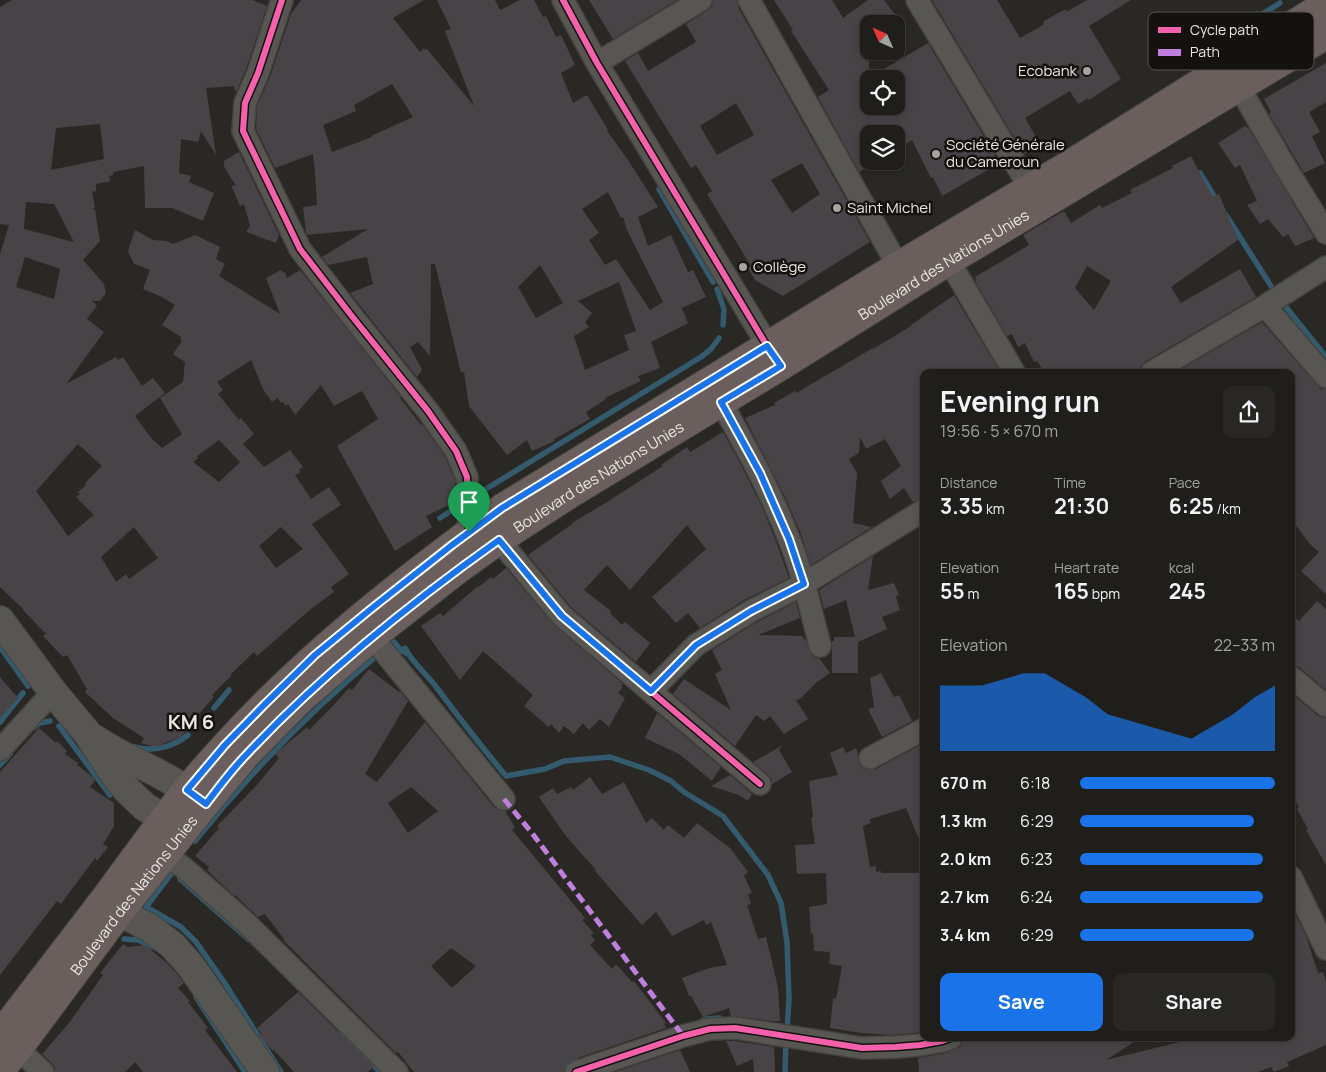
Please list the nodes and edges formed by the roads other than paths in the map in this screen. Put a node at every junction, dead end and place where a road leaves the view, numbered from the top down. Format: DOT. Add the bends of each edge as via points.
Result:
graph roads {
  1 [pos="282,0"];
  2 [pos="563,0"];
  3 [pos="701,0"];
  4 [pos="749,0"];
  5 [pos="917,0"];
  6 [pos="597,63"];
  7 [pos="1238,70"];
  8 [pos="1261,70"];
  9 [pos="1239,87"];
  10 [pos="1030,188"];
  11 [pos="1326,233"];
  12 [pos="949,261"];
  13 [pos="898,266"];
  14 [pos="1326,267"];
  15 [pos="1265,306"];
  16 [pos="774,356"];
  17 [pos="1012,369"];
  18 [pos="1157,369"];
  19 [pos="1326,377"];
  20 [pos="721,402"];
  21 [pos="920,512"];
  22 [pos="469,532"];
  23 [pos="499,540"];
  24 [pos="804,584"];
  25 [pos="0,620"];
  26 [pos="372,637"];
  27 [pos="820,646"];
  28 [pos="1295,680"];
  29 [pos="651,691"];
  30 [pos="53,692"];
  31 [pos="1326,706"];
  32 [pos="920,731"];
  33 [pos="88,734"];
  34 [pos="0,750"];
  35 [pos="870,758"];
  36 [pos="760,784"];
  37 [pos="196,797"];
  38 [pos="504,799"];
  39 [pos="175,824"];
  40 [pos="156,848"];
  41 [pos="1295,886"];
  42 [pos="109,910"];
  43 [pos="1326,949"];
  44 [pos="942,1041"];
  45 [pos="9,1042"];
  46 [pos="0,1071"];
  47 [pos="43,1072"];
  48 [pos="265,1072"];
  49 [pos="397,1072"];
  50 [pos="576,1072"];
  1 -- 22 [label="street" via="246,102 243,131 300,250 456,451 467,477"];
  2 -- 6 [label="street"];
  3 -- 6 [label="street"];
  4 -- 13 [label="street"];
  5 -- 10 [label="street"];
  6 -- 16 [label="street"];
  7 -- 10 [label="main road, Boulevard des Nations Unies"];
  8 -- 9 [label="main road, Boulevard des Nations Unies"];
  9 -- 11 [label="street"];
  9 -- 12 [label="main road, Boulevard des Nations Unies"];
  10 -- 13 [label="main road, Boulevard des Nations Unies"];
  12 -- 16 [label="main road, Boulevard des Nations Unies"];
  12 -- 17 [label="street"];
  13 -- 16 [label="main road, Boulevard des Nations Unies"];
  14 -- 15 [label="street"];
  15 -- 18 [label="street"];
  15 -- 19 [label="street"];
  16 -- 20 [label="main road, Boulevard des Nations Unies"];
  16 -- 22 [label="main road, Boulevard des Nations Unies" via="502,508"];
  20 -- 23 [label="main road, Boulevard des Nations Unies"];
  20 -- 24 [label="street" via="760,473 789,539"];
  21 -- 24 [label="street"];
  22 -- 37 [label="main road, Boulevard des Nations Unies" via="315,655 225,745"];
  23 -- 26 [label="main road, Boulevard des Nations Unies"];
  23 -- 29 [label="street" via="562,616"];
  24 -- 27 [label="street"];
  24 -- 29 [label="street" via="751,611 696,645"];
  25 -- 30 [label="street"];
  26 -- 37 [label="main road, Boulevard des Nations Unies" via="300,700 245,756"];
  26 -- 38 [label="street"];
  28 -- 31 [label="street"];
  29 -- 36 [label="street"];
  30 -- 33 [label="street"];
  30 -- 34 [label="street"];
  32 -- 35 [label="street"];
  33 -- 37 [label="street" via="111,750 169,778"];
  33 -- 39 [label="street" via="126,790 145,807"];
  37 -- 39 [label="main road, Boulevard des Nations Unies"];
  39 -- 40 [label="main road, Boulevard des Nations Unies"];
  40 -- 42 [label="main road, Boulevard des Nations Unies"];
  40 -- 49 [label="street" via="242,919"];
  41 -- 43 [label="street"];
  42 -- 45 [label="main road, Boulevard des Nations Unies"];
  42 -- 48 [label="street" via="150,928 172,945 190,965"];
  44 -- 50 [label="street" via="862,1048 735,1028 710,1029"];
  45 -- 46 [label="main road, Boulevard des Nations Unies"];
  45 -- 47 [label="street"];
}
